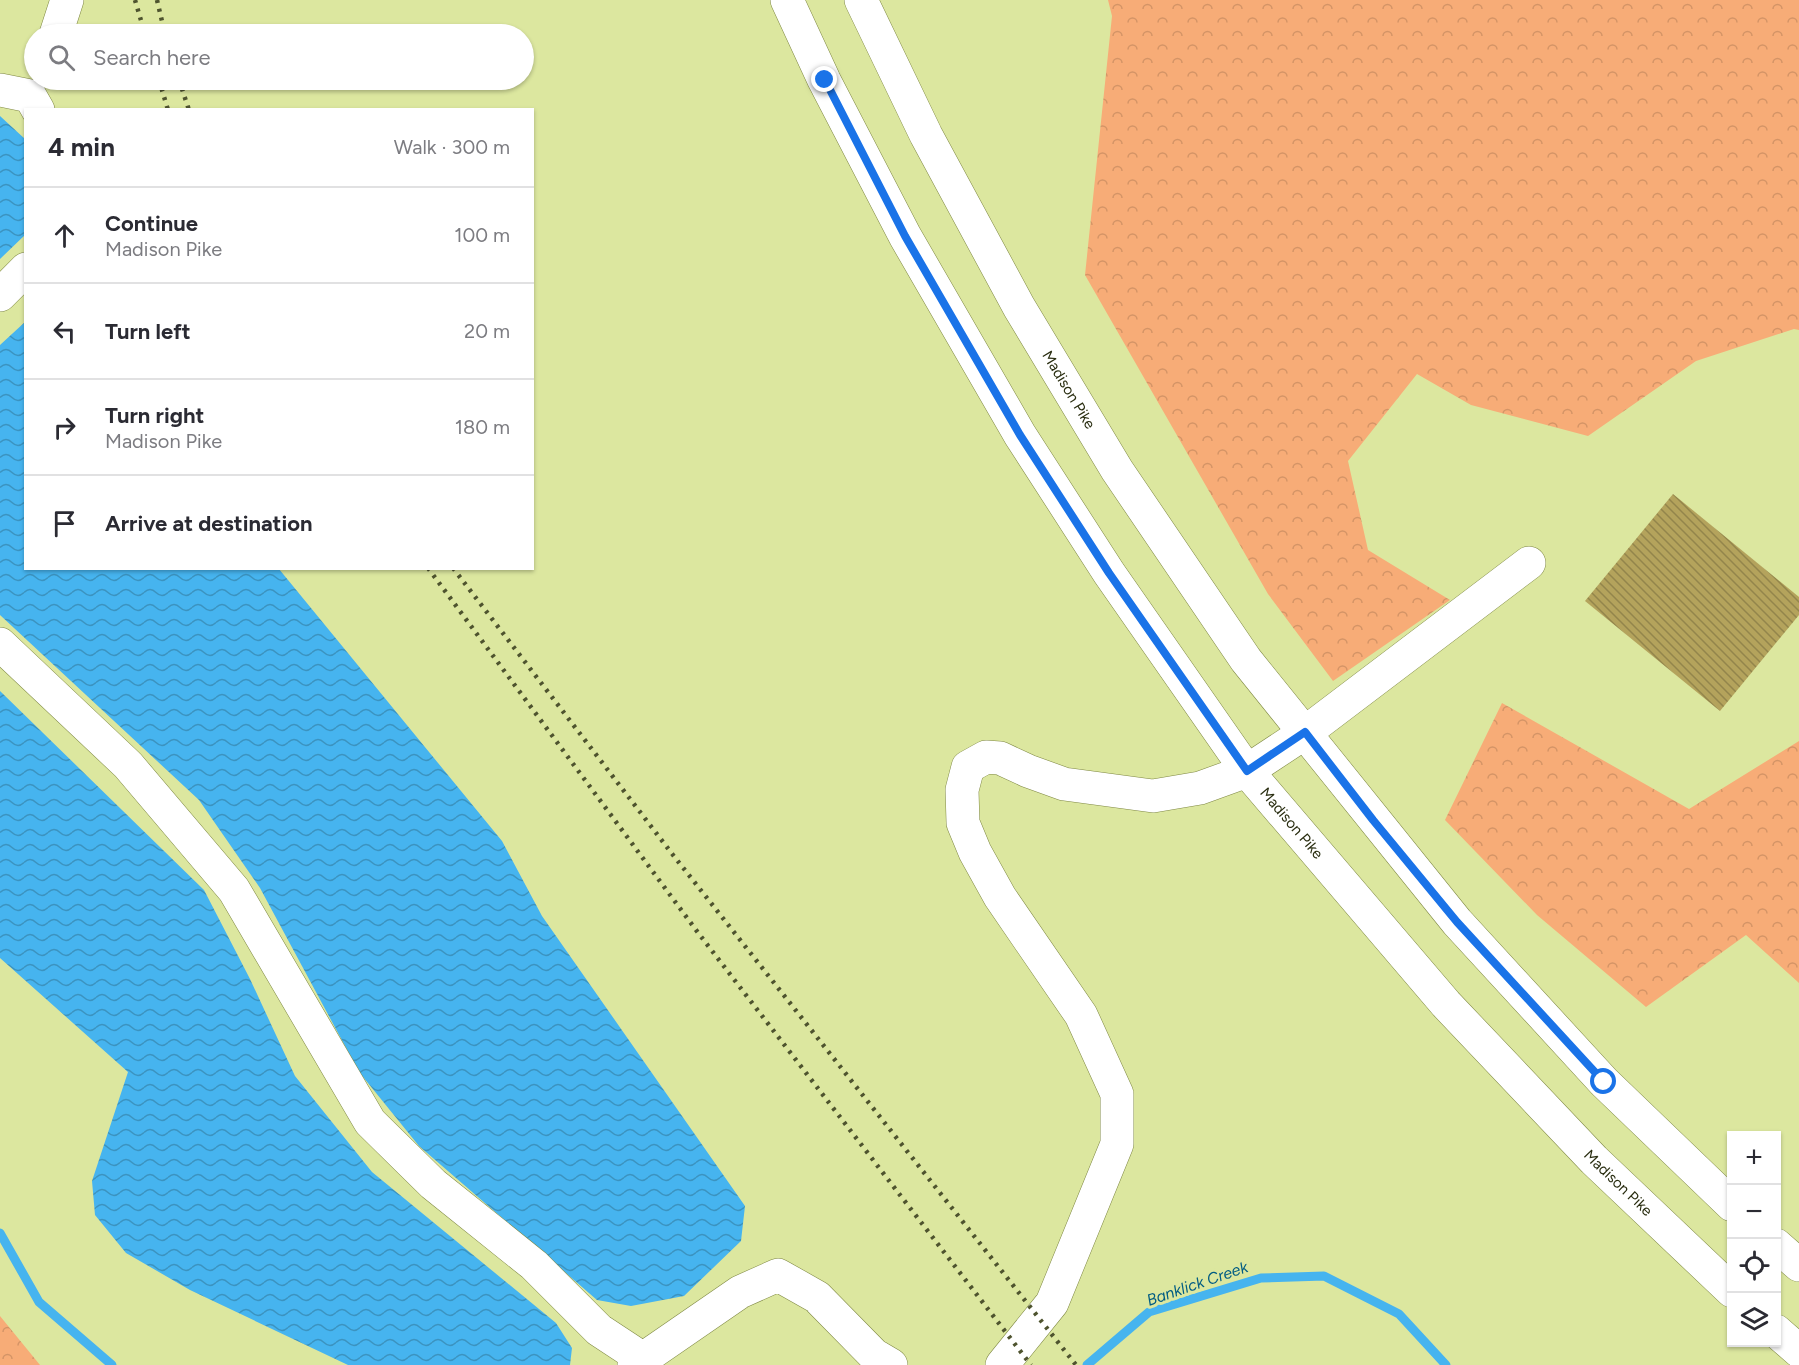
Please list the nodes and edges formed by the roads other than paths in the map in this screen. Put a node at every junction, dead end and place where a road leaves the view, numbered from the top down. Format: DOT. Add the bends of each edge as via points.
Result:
graph roads {
  1 [pos="67,0"];
  2 [pos="787,0"];
  3 [pos="861,0"];
  4 [pos="59,24"];
  5 [pos="24,271"];
  6 [pos="0,294"];
  7 [pos="1529,563"];
  8 [pos="0,644"];
  9 [pos="1305,732"];
  10 [pos="1247,771"];
  11 [pos="1727,1201"];
  12 [pos="1781,1249"];
  13 [pos="1799,1265"];
  14 [pos="1727,1287"];
  15 [pos="1781,1335"];
  16 [pos="1799,1351"];
  17 [pos="639,1362"];
  18 [pos="891,1365"];
  19 [pos="1002,1365"];
  1 -- 4 [label="main road"];
  2 -- 10 [label="main road, Madison Pike" via="905,236 1020,435 1109,573"];
  3 -- 9 [label="main road, Madison Pike" via="926,135 1008,286 1117,470 1246,660"];
  5 -- 6 [label="main road"];
  7 -- 9 [label="main road"];
  8 -- 17 [label="main road" via="128,765 234,890 370,1122 433,1184 534,1264 599,1330"];
  9 -- 10 [label="main road"];
  9 -- 11 [label="main road, Madison Pike" via="1457,922 1604,1082"];
  10 -- 14 [label="main road, Madison Pike" via="1454,1012 1594,1160"];
  10 -- 19 [label="main road" via="1200,788 1153,796 1064,784 1000,758 986,756 968,767 962,790 963,823 975,852 1000,897 1081,1015 1117,1094 1117,1144 1052,1303"];
  12 -- 13 [label="main road"];
  15 -- 16 [label="main road"];
  17 -- 18 [label="main road" via="740,1292 778,1275 817,1296 874,1355"];
}
